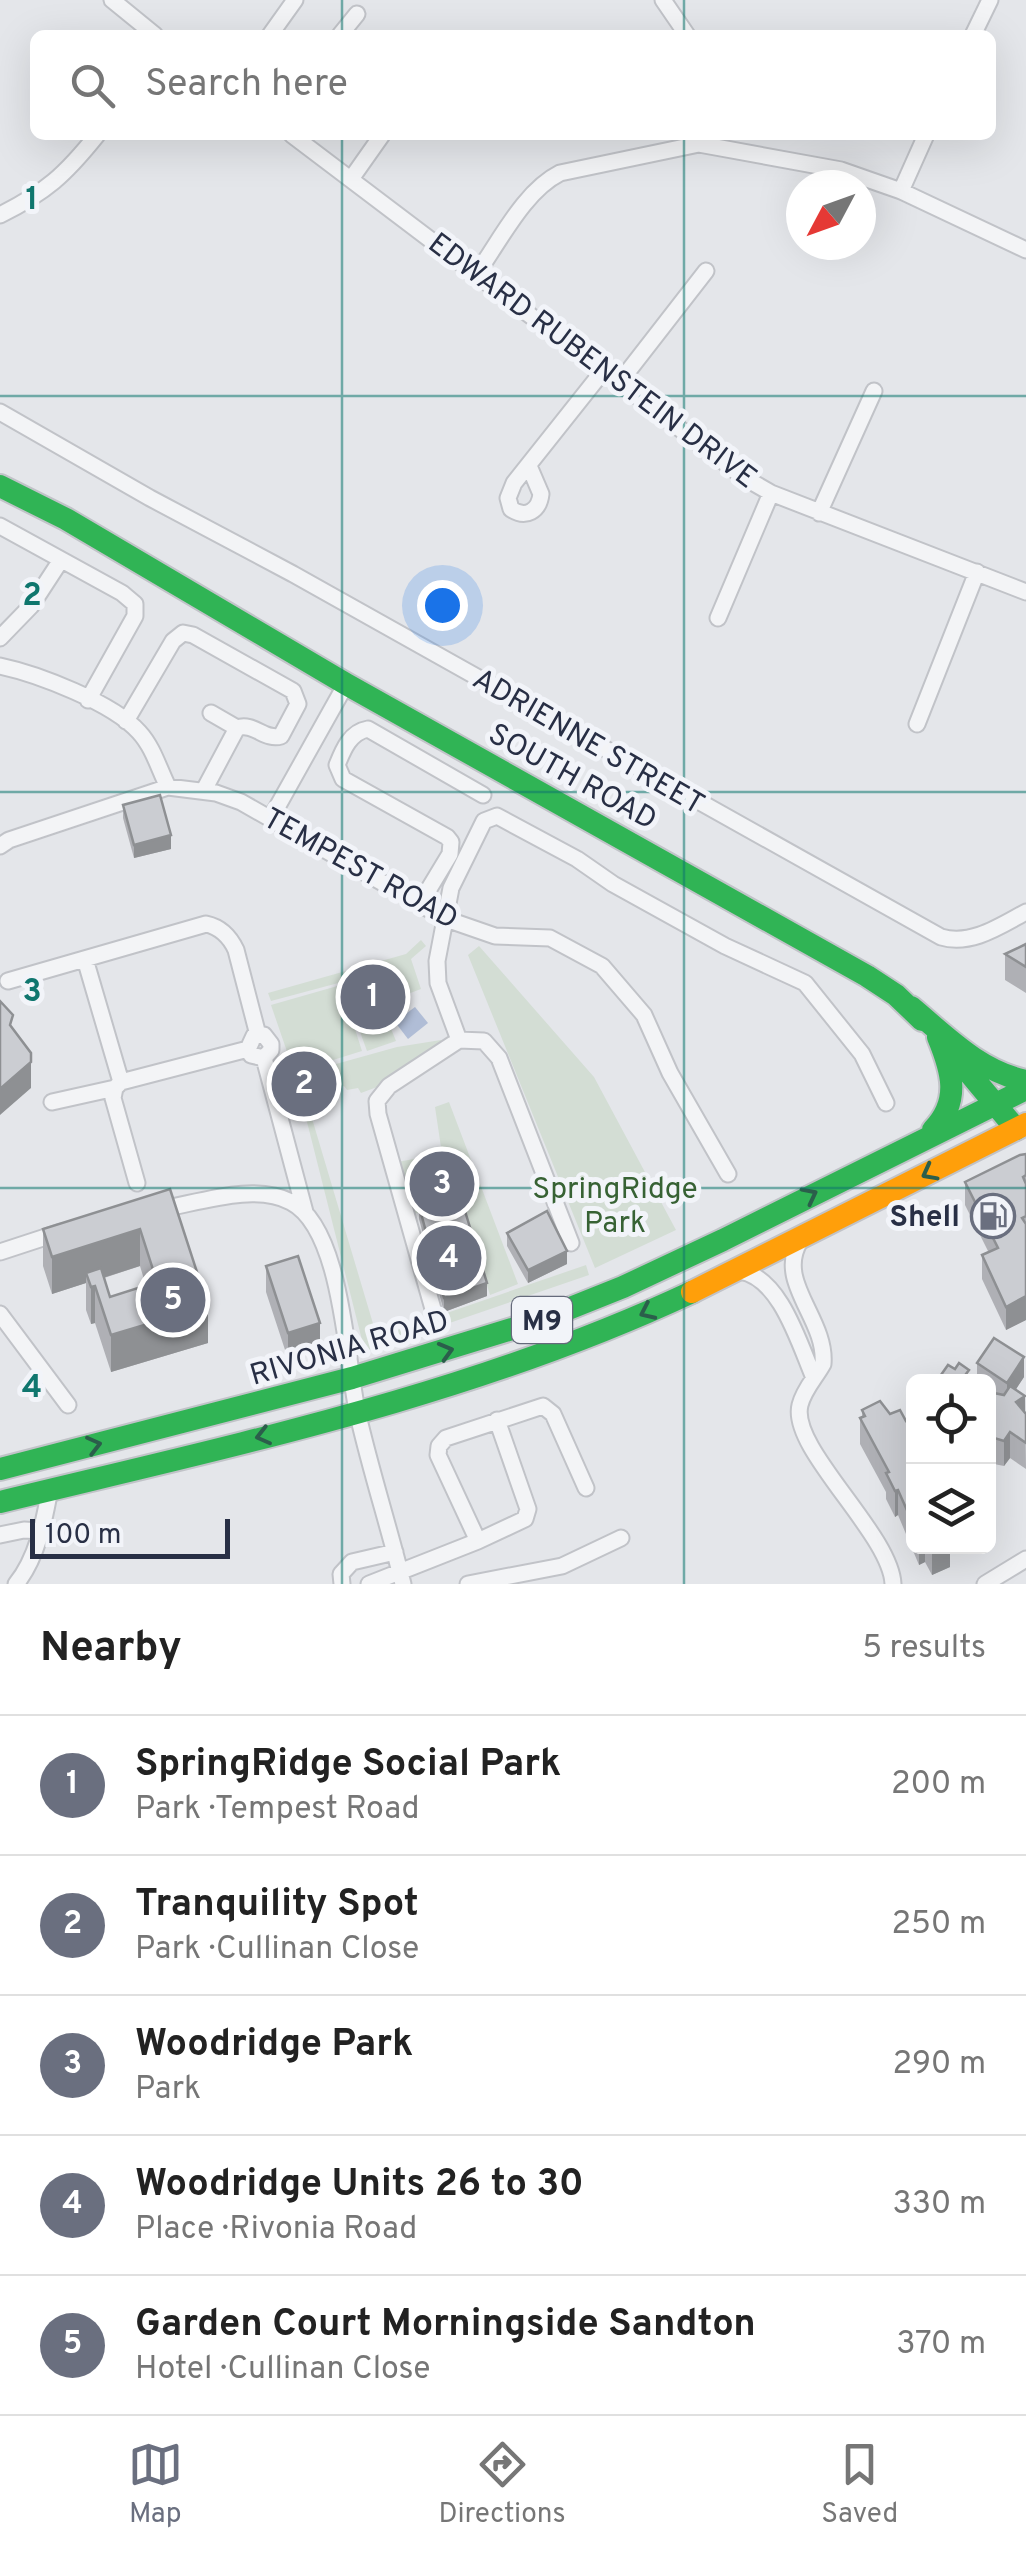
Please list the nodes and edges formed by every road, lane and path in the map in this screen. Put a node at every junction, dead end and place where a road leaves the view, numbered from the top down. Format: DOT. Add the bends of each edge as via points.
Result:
graph roads {
  1 [pos="112,0"];
  2 [pos="295,0"];
  3 [pos="664,0"];
  4 [pos="990,0"];
  5 [pos="357,14"];
  6 [pos="149,30"];
  7 [pos="274,30"];
  8 [pos="344,30"];
  9 [pos="684,30"];
  10 [pos="975,30"];
  11 [pos="93,140"];
  12 [pos="299,140"];
  13 [pos="378,140"];
  14 [pos="700,140"];
  15 [pos="924,140"];
  16 [pos="351,179"];
  17 [pos="902,191"];
  18 [pos="0,215"];
  19 [pos="1026,250"];
  20 [pos="706,271"];
  21 [pos="478,273"];
  22 [pos="602,371"];
  23 [pos="619,383"];
  24 [pos="874,390"];
  25 [pos="0,412"];
  26 [pos="529,466"];
  27 [pos="0,470"];
  28 [pos="0,486"];
  29 [pos="770,493"];
  30 [pos="819,512"];
  31 [pos="66,519"];
  32 [pos="0,526"];
  33 [pos="61,560"];
  34 [pos="976,572"];
  35 [pos="1026,592"];
  36 [pos="718,618"];
  37 [pos="0,638"];
  38 [pos="0,666"];
  39 [pos="346,684"];
  40 [pos="88,700"];
  41 [pos="211,714"];
  42 [pos="126,721"];
  43 [pos="917,724"];
  44 [pos="236,728"];
  45 [pos="168,787"];
  46 [pos="204,790"];
  47 [pos="483,794"];
  48 [pos="271,818"];
  49 [pos="0,846"];
  50 [pos="421,902"];
  51 [pos="1026,912"];
  52 [pos="446,919"];
  53 [pos="85,959"];
  54 [pos="8,982"];
  55 [pos="911,1008"];
  56 [pos="258,1034"];
  57 [pos="938,1037"];
  58 [pos="459,1040"];
  59 [pos="248,1049"];
  60 [pos="264,1058"];
  61 [pos="1026,1080"];
  62 [pos="118,1085"];
  63 [pos="1026,1089"];
  64 [pos="52,1102"];
  65 [pos="886,1104"];
  66 [pos="994,1104"];
  67 [pos="1021,1127"];
  68 [pos="922,1140"];
  69 [pos="981,1146"];
  70 [pos="1009,1158"];
  71 [pos="728,1174"];
  72 [pos="137,1183"];
  73 [pos="305,1212"];
  74 [pos="131,1214"];
  75 [pos="72,1229"];
  76 [pos="802,1238"];
  77 [pos="570,1243"];
  78 [pos="0,1252"];
  79 [pos="736,1270"];
  80 [pos="433,1310"];
  81 [pos="0,1314"];
  82 [pos="352,1378"];
  83 [pos="814,1378"];
  84 [pos="68,1406"];
  85 [pos="357,1412"];
  86 [pos="497,1420"];
  87 [pos="0,1469"];
  88 [pos="586,1488"];
  89 [pos="50,1489"];
  90 [pos="0,1502"];
  91 [pos="41,1532"];
  92 [pos="0,1535"];
  93 [pos="622,1538"];
  94 [pos="478,1541"];
  95 [pos="395,1552"];
  96 [pos="1026,1558"];
  97 [pos="538,1577"];
  98 [pos="402,1578"];
  99 [pos="16,1584"];
  100 [pos="342,1584"];
  101 [pos="369,1584"];
  102 [pos="468,1584"];
  103 [pos="892,1584"];
  104 [pos="985,1584"];
  1 -- 6 [label="street"];
  2 -- 7 [label="street"];
  3 -- 9 [label="street"];
  4 -- 10 [label="street"];
  5 -- 8 [label="street"];
  11 -- 18 [label="street" via="44,192"];
  12 -- 16 [label="street, EDWARD RUBENSTEIN DRIVE"];
  13 -- 16 [label="street"];
  14 -- 17 [label="street" via="841,170"];
  14 -- 21 [label="street" via="548,179"];
  15 -- 17 [label="street"];
  16 -- 21 [label="street, EDWARD RUBENSTEIN DRIVE"];
  17 -- 19 [label="street"];
  20 -- 23 [label="street"];
  21 -- 22 [label="street, EDWARD RUBENSTEIN DRIVE"];
  22 -- 23 [label="street, EDWARD RUBENSTEIN DRIVE"];
  22 -- 26 [label="street"];
  23 -- 29 [label="street, EDWARD RUBENSTEIN DRIVE"];
  24 -- 30 [label="street"];
  25 -- 51 [label="street, ADRIENNE STREET" via="941,937 980,935"];
  27 -- 31 [label="main road, SOUTH ROAD"];
  28 -- 31 [label="main road, SOUTH ROAD"];
  29 -- 30 [label="street, EDWARD RUBENSTEIN DRIVE"];
  29 -- 36 [label="street"];
  30 -- 34 [label="street, EDWARD RUBENSTEIN DRIVE"];
  31 -- 39 [label="main road, SOUTH ROAD"];
  32 -- 33 [label="street"];
  33 -- 37 [label="street" via="32,606"];
  33 -- 40 [label="street" via="136,607"];
  34 -- 35 [label="street, EDWARD RUBENSTEIN DRIVE"];
  34 -- 43 [label="street"];
  38 -- 40 [label="street" via="50,679"];
  39 -- 48 [label="street"];
  39 -- 55 [label="main road, SOUTH ROAD" via="760,914"];
  40 -- 42 [label="street"];
  41 -- 44 [label="street"];
  42 -- 44 [label="street" via="173,640 188,633 284,684 296,697 281,736"];
  42 -- 45 [label="street" via="149,745"];
  44 -- 46 [label="street"];
  45 -- 46 [label="street, TEMPEST ROAD"];
  45 -- 49 [label="street, TEMPEST ROAD"];
  46 -- 48 [label="street, TEMPEST ROAD"];
  47 -- 50 [label="street" via="368,729 355,734 340,757 343,778 451,842"];
  48 -- 50 [label="street, TEMPEST ROAD"];
  50 -- 52 [label="street, TEMPEST ROAD"];
  52 -- 58 [label="street" via="436,972"];
  52 -- 65 [label="street" via="457,871 476,833 488,817 502,818 725,946 804,983 862,1054"];
  52 -- 71 [label="street, TEMPEST ROAD" via="496,936 550,938 609,972 644,1015"];
  53 -- 54 [label="street"];
  53 -- 56 [label="street" via="215,926 236,950"];
  53 -- 62 [label="street"];
  55 -- 57 [label="main road, SOUTH ROAD"];
  55 -- 61 [label="main road" via="992,1070"];
  56 -- 59 [label="street"];
  56 -- 60 [label="street" via="271,1044"];
  57 -- 66 [label="main road, SOUTH ROAD"];
  57 -- 68 [label="main road" via="954,1100 948,1116"];
  58 -- 77 [label="street" via="484,1041 499,1058"];
  58 -- 80 [label="street" via="389,1086 378,1101"];
  59 -- 60 [label="street"];
  59 -- 62 [label="street"];
  60 -- 73 [label="street"];
  62 -- 64 [label="street"];
  62 -- 72 [label="street" via="113,1098"];
  63 -- 66 [label="main road, RIVONIA ROAD / M9"];
  66 -- 67 [label="main road, SOUTH ROAD"];
  66 -- 68 [label="main road, RIVONIA ROAD / M9"];
  67 -- 69 [label="main road, RIVONIA ROAD / M9"];
  82 -- 68 [label="main road, RIVONIA ROAD / M9, one-way" via="623,1288"];
  69 -- 70 [label="main road"];
  69 -- 76 [label="main road, RIVONIA ROAD / M9, one-way"];
  73 -- 74 [label="street" via="258,1194"];
  73 -- 82 [label="street" via="327,1254"];
  75 -- 78 [label="street"];
  76 -- 79 [label="main road, RIVONIA ROAD / M9"];
  76 -- 83 [label="street" via="790,1268 821,1338 824,1364"];
  79 -- 83 [label="street" via="758,1276 772,1290"];
  79 -- 85 [label="main road, RIVONIA ROAD / M9, one-way" via="570,1344"];
  81 -- 84 [label="street"];
  82 -- 85 [label="street"];
  87 -- 82 [label="main road, RIVONIA ROAD / M9, one-way"];
  83 -- 103 [label="street" via="799,1406 804,1431 867,1526"];
  85 -- 89 [label="main road, RIVONIA ROAD / M9, one-way"];
  85 -- 95 [label="street"];
  86 -- 88 [label="street" via="548,1409"];
  86 -- 94 [label="street" via="528,1514"];
  86 -- 94 [label="street" via="446,1438 438,1451"];
  89 -- 90 [label="main road, RIVONIA ROAD / M9"];
  89 -- 91 [label="street"];
  91 -- 92 [label="street"];
  91 -- 99 [label="street"];
  93 -- 97 [label="street"];
  94 -- 98 [label="street"];
  95 -- 98 [label="street"];
  95 -- 100 [label="street" via="352,1562 341,1574"];
  96 -- 104 [label="street"];
  97 -- 102 [label="street"];
  98 -- 101 [label="street"];
}
